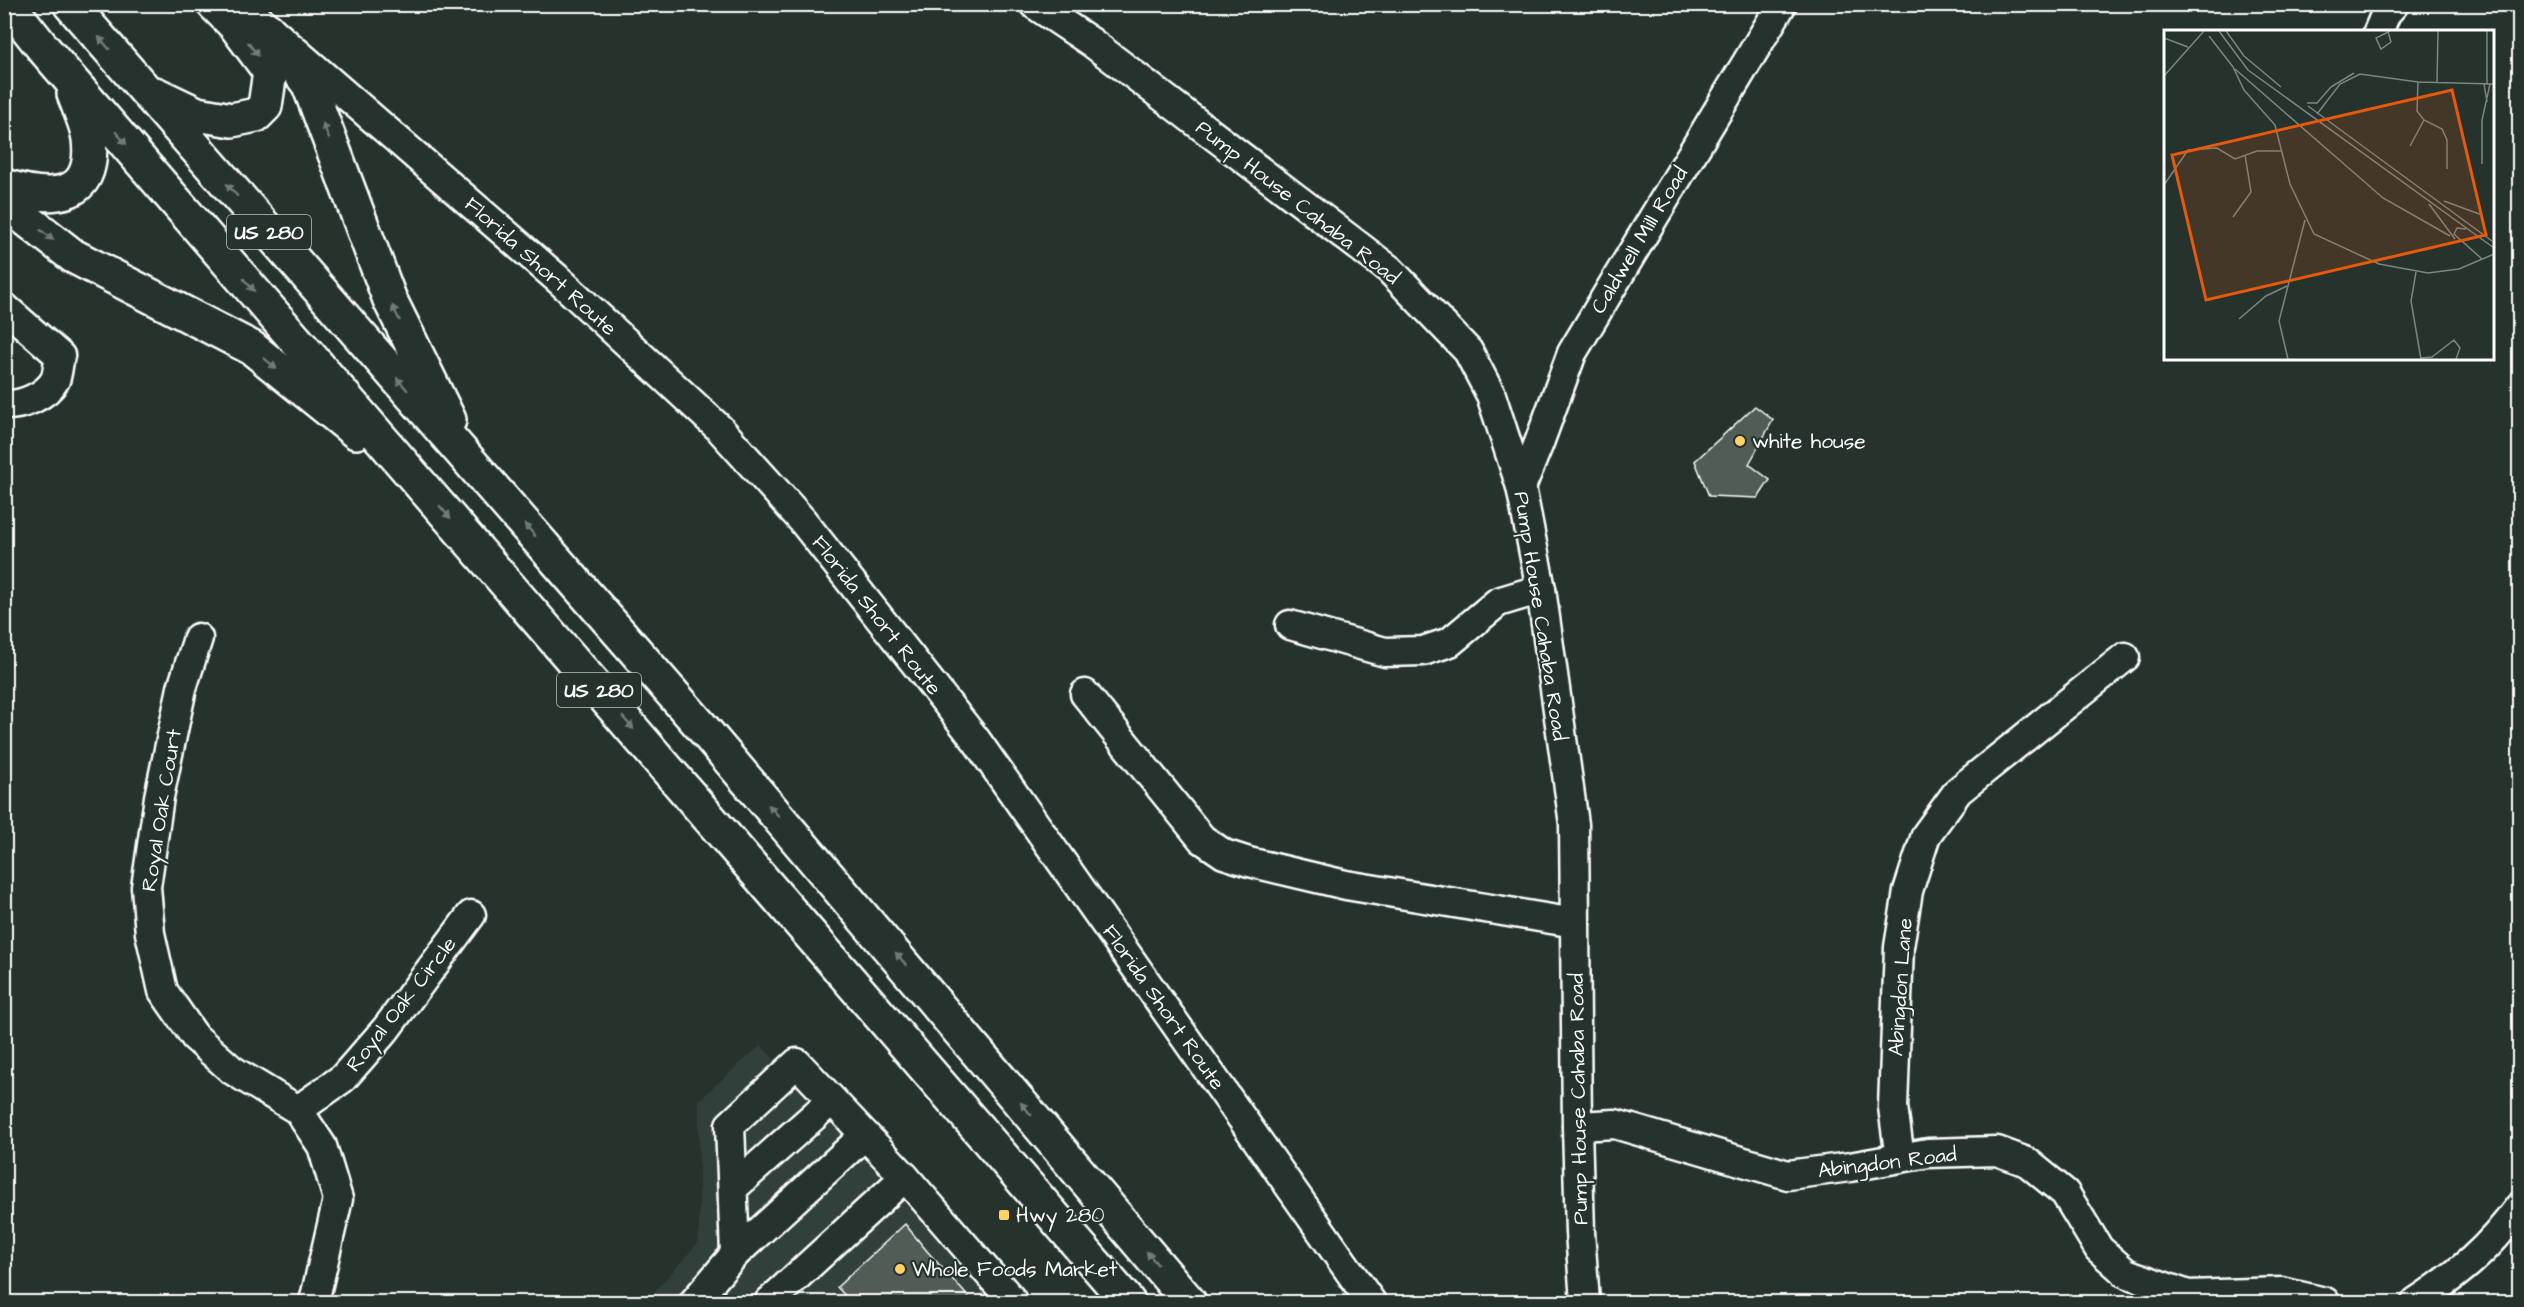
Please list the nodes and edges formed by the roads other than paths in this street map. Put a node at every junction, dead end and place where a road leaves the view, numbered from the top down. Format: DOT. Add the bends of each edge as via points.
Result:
graph roads {
  1 [pos="8,4"];
  2 [pos="70,4"];
  3 [pos="214,4"];
  4 [pos="241,4"];
  5 [pos="1034,4"];
  6 [pos="1782,4"];
  7 [pos="2394,4"];
  8 [pos="268,30"];
  9 [pos="2379,30"];
  10 [pos="69,78"];
  11 [pos="144,89"];
  12 [pos="4,186"];
  13 [pos="4,195"];
  14 [pos="4,308"];
  15 [pos="4,405"];
  16 [pos="468,460"];
  17 [pos="424,487"];
  18 [pos="1521,488"];
  19 [pos="1541,589"];
  20 [pos="1290,625"];
  21 [pos="198,638"];
  22 [pos="2125,657"];
  23 [pos="1085,694"];
  24 [pos="471,915"];
  25 [pos="1575,923"];
  26 [pos="832,1100"];
  27 [pos="298,1110"];
  28 [pos="1577,1126"];
  29 [pos="865,1135"];
  30 [pos="1900,1158"];
  31 [pos="906,1178"];
  32 [pos="732,1188"];
  33 [pos="2520,1206"];
  34 [pos="1069,1233"];
  35 [pos="735,1254"];
  36 [pos="1011,1299"];
  37 [pos="314,1302"];
  38 [pos="694,1302"];
  39 [pos="769,1302"];
  40 [pos="1102,1302"];
  41 [pos="1128,1302"];
  42 [pos="1190,1302"];
  43 [pos="1371,1302"];
  44 [pos="1586,1302"];
  45 [pos="2325,1302"];
  46 [pos="2416,1302"];
  1 -- 10 [label="highway, US 280"];
  11 -- 2 [label="highway, US 280, one-way"];
  3 -- 11 [label="highway, one-way" via="270,72 266,106 256,115 232,120 197,114"];
  4 -- 8 [label="street"];
  5 -- 18 [label="street, Pump House Cahaba Road" via="1109,56 1390,270 1468,351 1491,395"];
  6 -- 18 [label="street, Caldwell Mill Road" via="1572,353"];
  7 -- 9 [label="street"];
  16 -- 8 [label="highway, one-way" via="390,300 309,85"];
  8 -- 43 [label="street, Florida Short Route" via="560,280 719,428 802,520 976,740"];
  10 -- 12 [label="highway" via="89,137 89,166 81,182 51,196"];
  10 -- 17 [label="highway, US 280, one-way"];
  16 -- 11 [label="highway, US 280, one-way"];
  13 -- 17 [label="highway, one-way" via="22,216 73,255 252,348"];
  14 -- 15 [label="street" via="60,356 55,380 36,398"];
  42 -- 16 [label="highway, US 280, one-way" via="793,833"];
  17 -- 34 [label="highway, US 280, one-way"];
  18 -- 19 [label="street, Pump House Cahaba Road"];
  19 -- 20 [label="street" via="1498,602 1450,642 1423,651 1385,652"];
  19 -- 25 [label="street, Pump House Cahaba Road" via="1574,824"];
  21 -- 27 [label="street, Royal Oak Court" via="182,688 159,797 146,887 150,933 163,991 195,1037 232,1070"];
  22 -- 30 [label="street, Abingdon Lane" via="1958,791 1926,834 1908,891 1899,946 1893,1107"];
  23 -- 25 [label="street" via="1202,839 1224,854 1346,885"];
  24 -- 27 [label="street, Royal Oak Circle" via="343,1078"];
  25 -- 28 [label="street, Pump House Cahaba Road"];
  26 -- 29 [label="street"];
  26 -- 32 [label="street"];
  26 -- 32 [label="street" via="797,1062 730,1125"];
  27 -- 37 [label="street, Royal Oak Court" via="322,1146 338,1199"];
  28 -- 30 [label="street, Abingdon Road" via="1615,1124 1788,1174"];
  28 -- 44 [label="street, Pump House Cahaba Road"];
  29 -- 31 [label="street"];
  29 -- 35 [label="street"];
  30 -- 45 [label="street, Abingdon Road" via="1997,1151 2027,1162 2065,1193 2099,1249 2126,1273 2188,1295 2282,1292"];
  31 -- 36 [label="street"];
  31 -- 39 [label="street"];
  32 -- 35 [label="street"];
  33 -- 46 [label="street" via="2496,1238 2461,1271"];
  34 -- 40 [label="highway" via="1073,1268"];
  34 -- 41 [label="highway, US 280"];
  35 -- 38 [label="street"];
}
